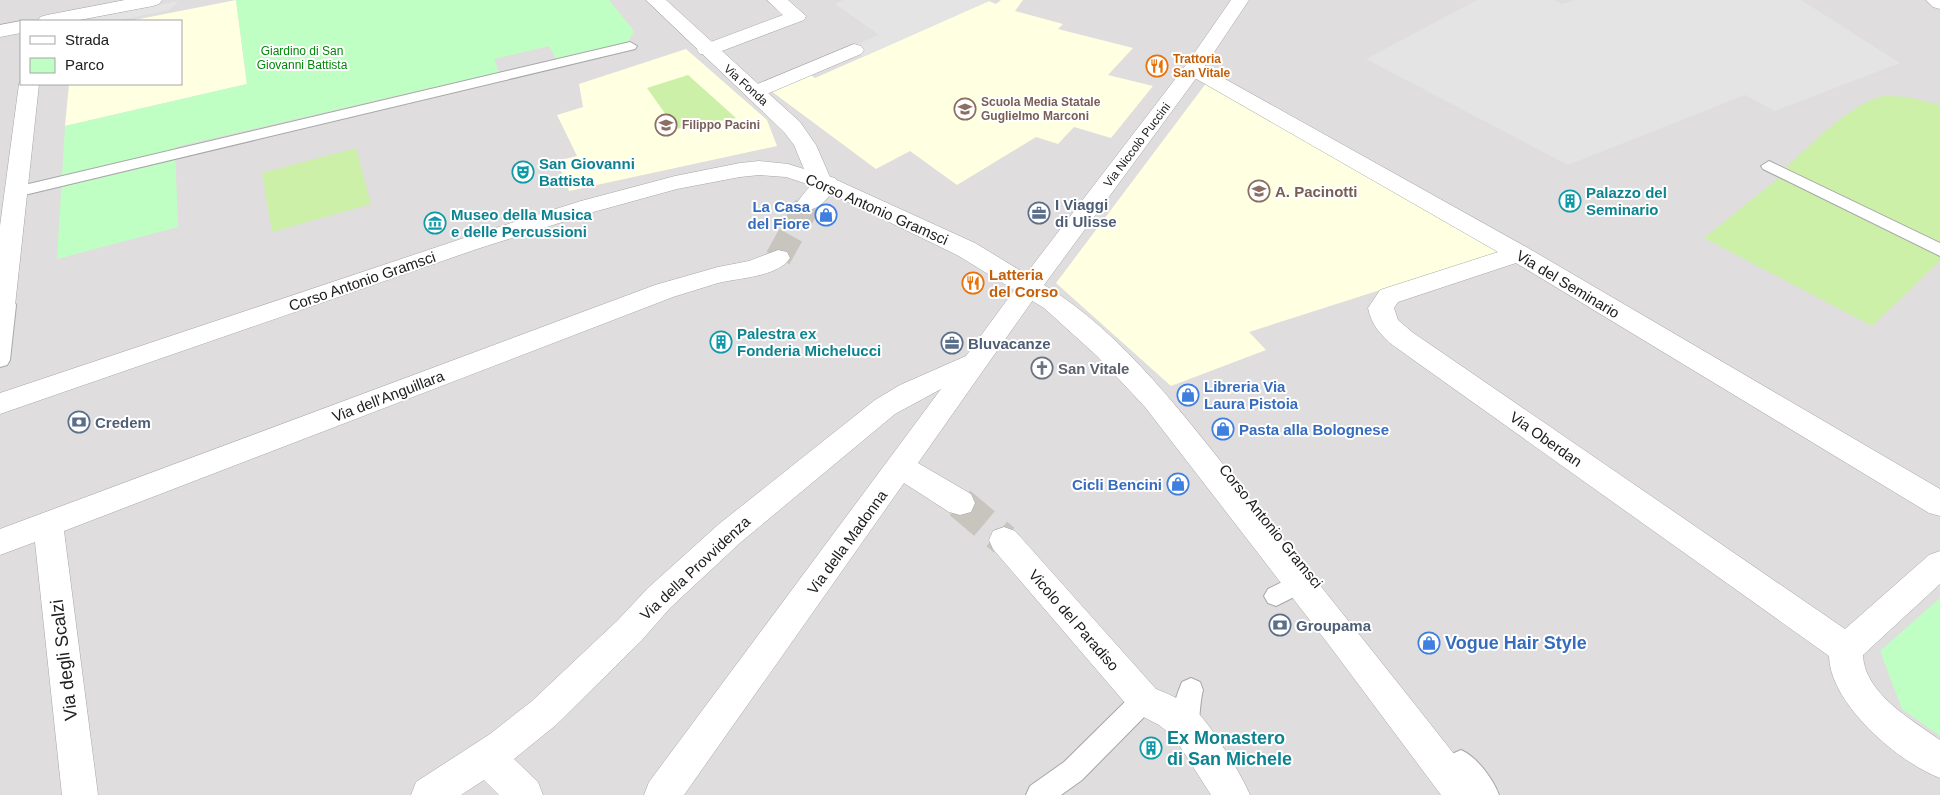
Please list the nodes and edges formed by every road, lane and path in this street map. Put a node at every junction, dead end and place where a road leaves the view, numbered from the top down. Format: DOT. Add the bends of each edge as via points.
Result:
graph roads {
  1 [pos="153,0"];
  2 [pos="655,0"];
  3 [pos="776,0"];
  4 [pos="1240,0"];
  5 [pos="1935,0"];
  6 [pos="1940,3"];
  7 [pos="51,20"];
  8 [pos="630,46"];
  9 [pos="707,50"];
  10 [pos="854,50"];
  11 [pos="1194,69"];
  12 [pos="29,85"];
  13 [pos="34,85"];
  14 [pos="754,92"];
  15 [pos="1769,166"];
  16 [pos="823,180"];
  17 [pos="18,191"];
  18 [pos="808,204"];
  19 [pos="1940,250"];
  20 [pos="1519,254"];
  21 [pos="778,258"];
  22 [pos="1030,287"];
  23 [pos="0,324"];
  24 [pos="0,360"];
  25 [pos="976,362"];
  26 [pos="1,402"];
  27 [pos="901,468"];
  28 [pos="960,503"];
  29 [pos="1940,504"];
  30 [pos="48,525"];
  31 [pos="1004,540"];
  32 [pos="0,542"];
  33 [pos="1940,564"];
  34 [pos="1846,649"];
  35 [pos="1191,690"];
  36 [pos="1144,700"];
  37 [pos="1186,726"];
  38 [pos="486,758"];
  39 [pos="1940,761"];
  40 [pos="80,795"];
  41 [pos="429,795"];
  42 [pos="525,795"];
  43 [pos="662,795"];
  44 [pos="1039,795"];
  45 [pos="1232,795"];
  46 [pos="1462,795"];
  47 [pos="1486,795"];
  1 -- 7 [label="street"];
  2 -- 9 [label="street, Via Fonda"];
  3 -- 9 [label="street" via="797,16"];
  4 -- 11 [label="street, Via Niccolò Puccini"];
  5 -- 6 [label="street"];
  8 -- 17 [label="lane"];
  9 -- 14 [label="street, Via Fonda"];
  10 -- 14 [label="street"];
  11 -- 20 [label="street, Via del Seminario"];
  11 -- 22 [label="street, Via Niccolò Puccini"];
  12 -- 17 [label="street" via="16,120"];
  13 -- 17 [label="lane"];
  14 -- 16 [label="street, Via Fonda" via="792,127 805,144"];
  15 -- 19 [label="lane"];
  16 -- 18 [label="street"];
  16 -- 22 [label="street, Corso Antonio Gramsci" via="943,237"];
  16 -- 26 [label="street, Corso Antonio Gramsci" via="759,168 621,196"];
  17 -- 23 [label="street"];
  17 -- 24 [label="lane"];
  20 -- 29 [label="street, Via del Seminario"];
  20 -- 34 [label="street, Via Oberdan" via="1389,296 1382,304 1383,318 1403,339"];
  21 -- 30 [label="street, Via dell'Anguillara" via="756,268 718,274 664,291"];
  22 -- 25 [label="street, Via della Madonna"];
  22 -- 46 [label="street, Corso Antonio Gramsci" via="1086,331 1149,393 1288,590"];
  22 -- 47 [label="lane, Corso Antonio Gramsci" via="1064,300 1145,377 1208,447"];
  25 -- 27 [label="street, Via della Madonna"];
  25 -- 38 [label="street, Via della Provvidenza" via="885,407 793,480 658,598 544,714"];
  27 -- 28 [label="street"];
  27 -- 43 [label="street, Via della Madonna"];
  30 -- 32 [label="street, Via dell'Anguillara"];
  30 -- 40 [label="street, Via degli Scalzi"];
  31 -- 36 [label="street, Vicolo del Paradiso"];
  33 -- 34 [label="street"];
  34 -- 39 [label="street" via="1846,670 1865,698 1900,731"];
  35 -- 37 [label="lane" via="1186,706"];
  36 -- 37 [label="street" via="1171,713"];
  36 -- 44 [label="lane" via="1073,771"];
  37 -- 45 [label="street"];
  38 -- 41 [label="street, Via della Provvidenza"];
  38 -- 42 [label="street"];
}
